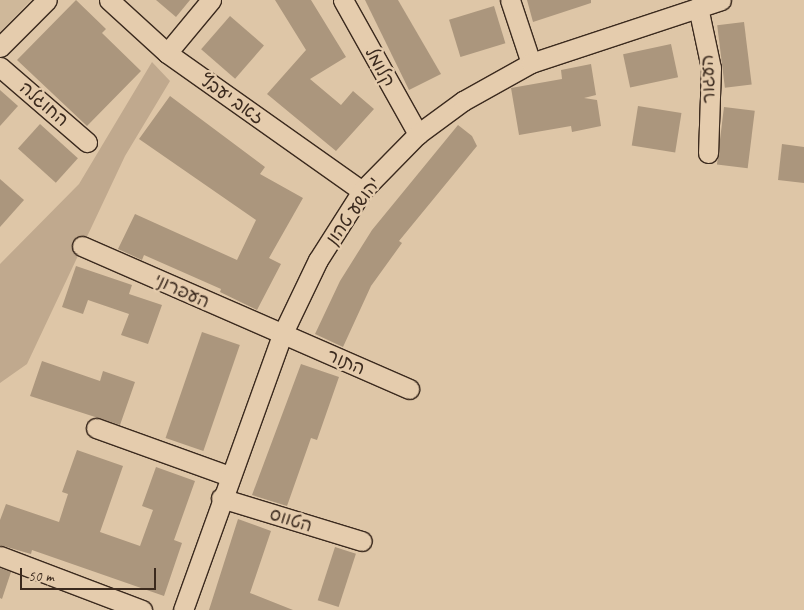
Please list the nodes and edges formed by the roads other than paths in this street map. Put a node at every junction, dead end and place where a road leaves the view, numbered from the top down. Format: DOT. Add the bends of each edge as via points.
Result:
graph roads {
  1 [pos="47,0"];
  2 [pos="109,0"];
  3 [pos="211,0"];
  4 [pos="343,0"];
  5 [pos="510,0"];
  6 [pos="721,0"];
  7 [pos="689,6"];
  8 [pos="0,47"];
  9 [pos="167,53"];
  10 [pos="531,63"];
  11 [pos="0,67"];
  12 [pos="418,134"];
  13 [pos="87,142"];
  14 [pos="708,153"];
  15 [pos="362,191"];
  16 [pos="82,246"];
  17 [pos="282,335"];
  18 [pos="409,388"];
  19 [pos="96,428"];
  20 [pos="229,476"];
  21 [pos="221,498"];
  22 [pos="362,541"];
  23 [pos="0,556"];
  24 [pos="142,610"];
  25 [pos="183,610"];
  1 -- 8 [label="street"];
  2 -- 9 [label="street, זאב יעבץ"];
  3 -- 9 [label="street"];
  4 -- 12 [label="street, קלומל"];
  5 -- 10 [label="street"];
  6 -- 7 [label="street, יהושע טהון"];
  7 -- 10 [label="street, יהושע טהון"];
  7 -- 14 [label="street, העגור" via="711,68"];
  9 -- 15 [label="street, זאב יעבץ"];
  10 -- 12 [label="street, יהושע טהון" via="463,101"];
  11 -- 13 [label="street, החוגלה"];
  12 -- 15 [label="street, יהושע טהון"];
  15 -- 17 [label="street, יהושע טהון" via="318,260"];
  16 -- 17 [label="street, העפרוני"];
  17 -- 18 [label="street, התור"];
  17 -- 20 [label="street, יהושע טהון"];
  19 -- 20 [label="street"];
  20 -- 21 [label="street, יהושע טהון"];
  21 -- 22 [label="street, הטווס"];
  21 -- 25 [label="street, יהושע טהון"];
  23 -- 24 [label="street"];
}
